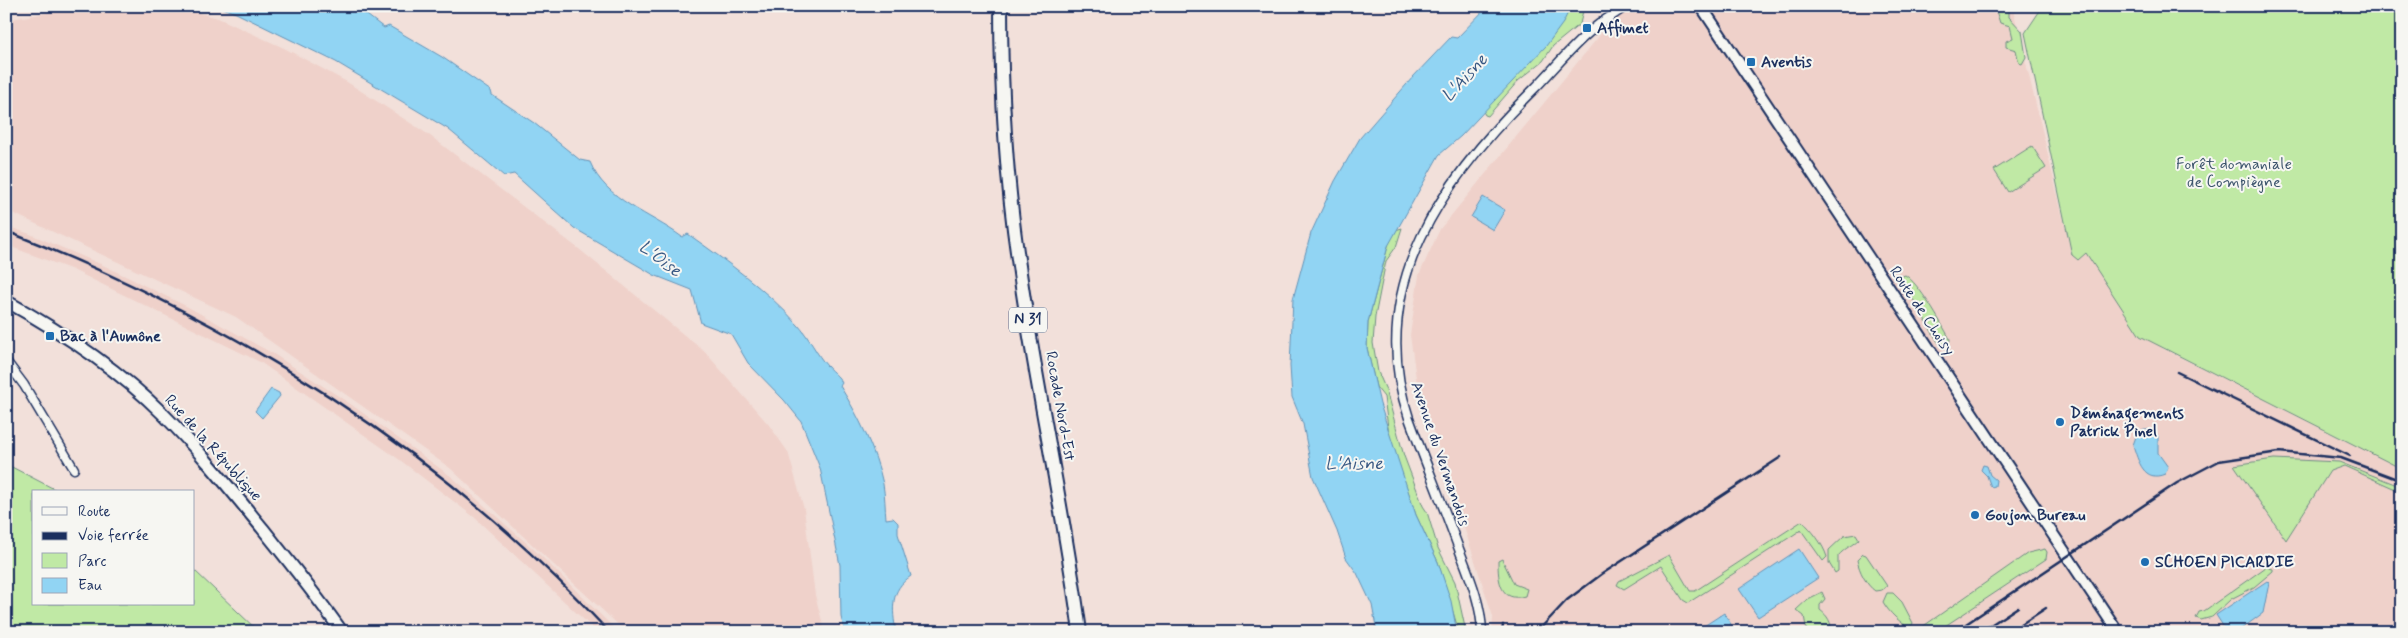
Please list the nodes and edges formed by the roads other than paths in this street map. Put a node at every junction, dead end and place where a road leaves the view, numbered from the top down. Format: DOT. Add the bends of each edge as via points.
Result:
graph roads {
  1 [pos="1001,6"];
  2 [pos="1701,6"];
  3 [pos="1623,8"];
  4 [pos="6,301"];
  5 [pos="6,361"];
  6 [pos="74,469"];
  7 [pos="342,632"];
  8 [pos="1080,632"];
  9 [pos="1482,632"];
  10 [pos="2118,632"];
  1 -- 8 [label="main road, Rocade Nord-Est / N 31" via="1005,138 1012,218"];
  2 -- 10 [label="street, Route de Choisy"];
  3 -- 9 [label="street, Avenue du Vermandois" via="1597,25 1480,147 1450,186 1424,232 1400,293 1396,349 1404,399 1475,591"];
  4 -- 7 [label="main road, Rue de la République" via="97,358 162,413 203,456"];
  5 -- 6 [label="street"];
}
